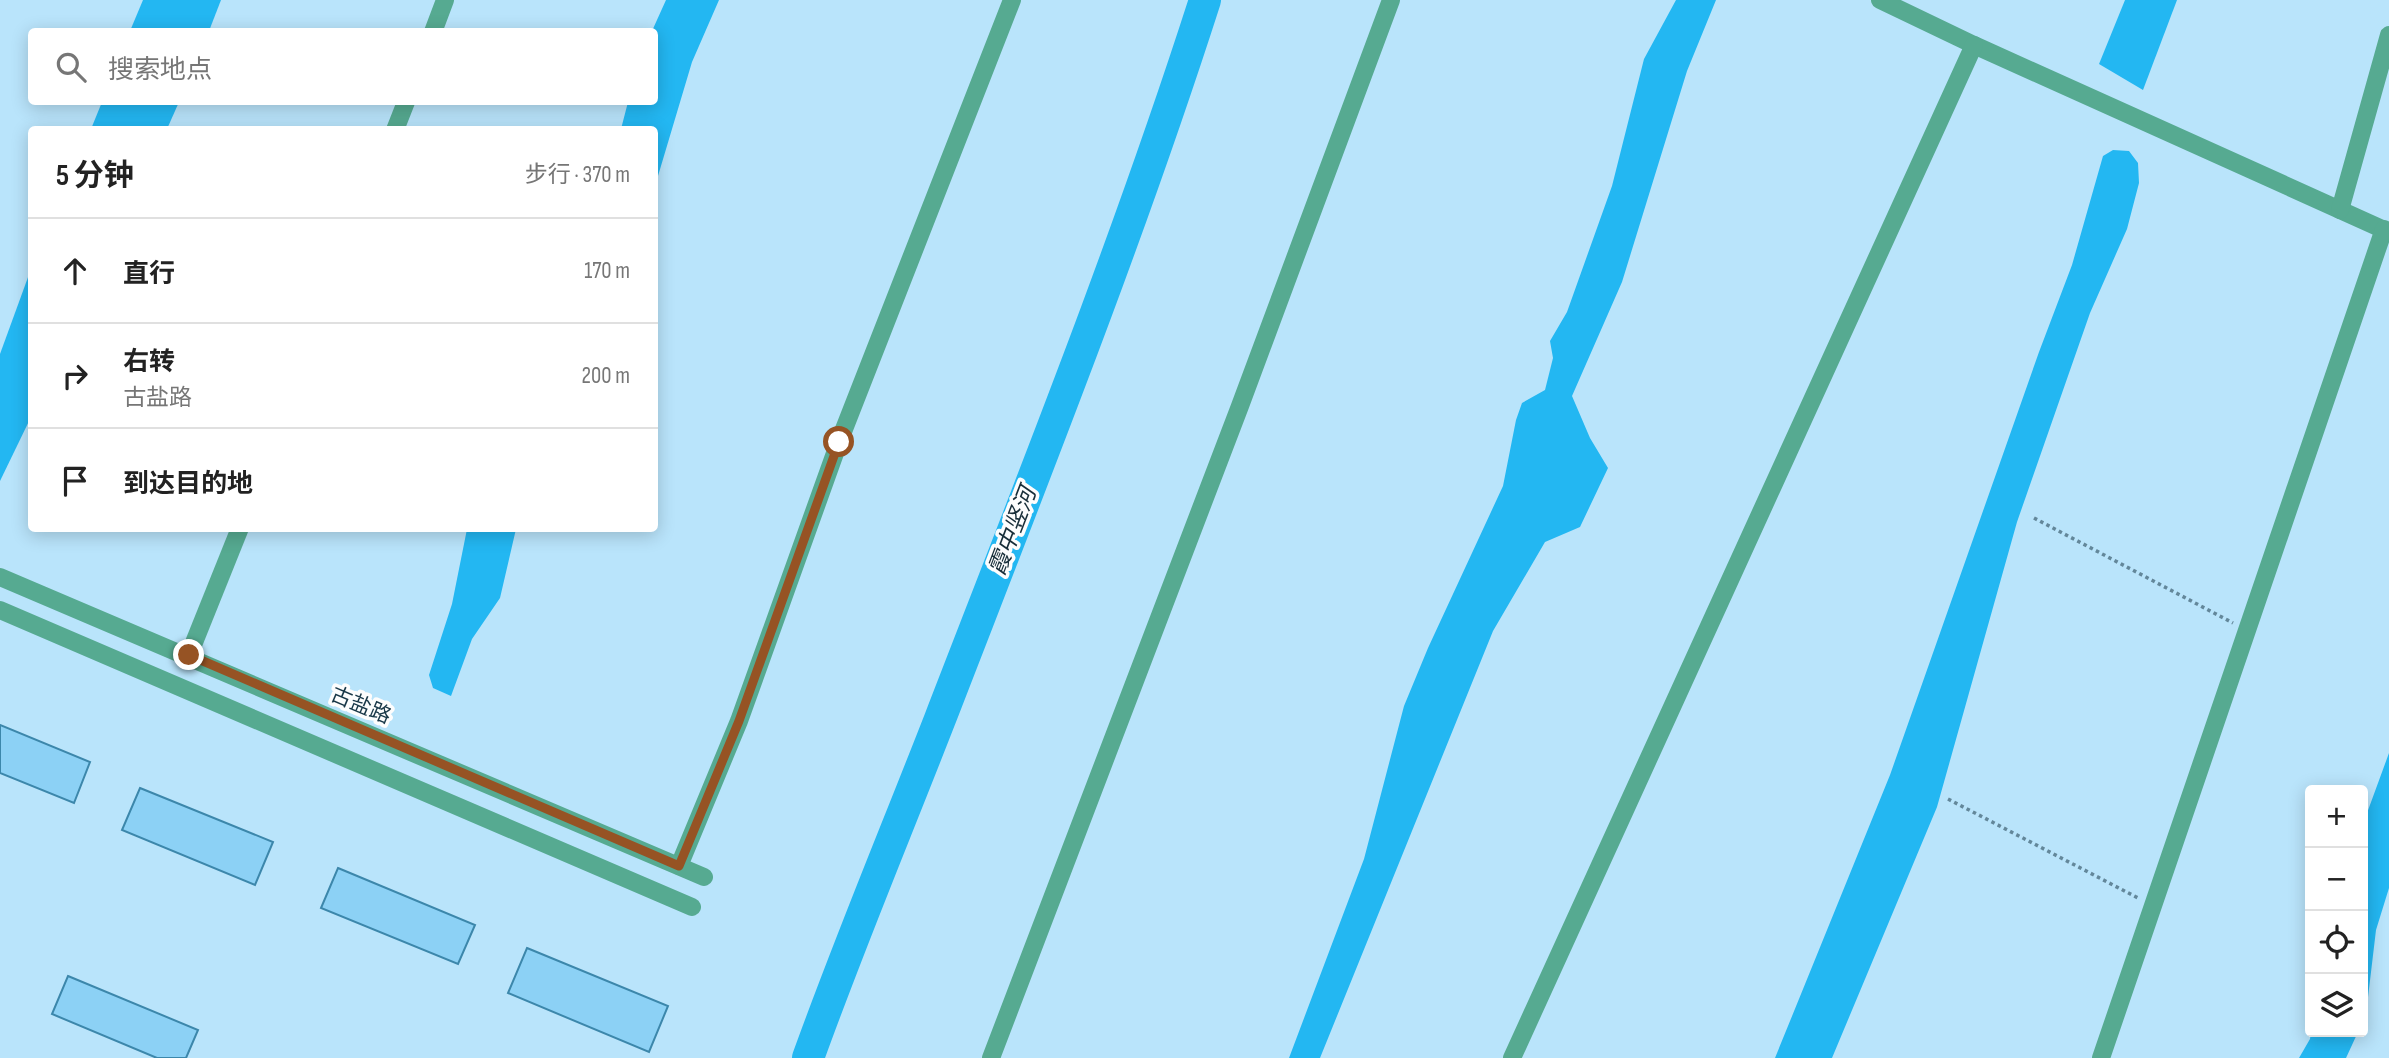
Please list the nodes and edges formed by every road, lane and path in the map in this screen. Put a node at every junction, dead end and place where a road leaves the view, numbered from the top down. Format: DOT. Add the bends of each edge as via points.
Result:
graph roads {
  1 [pos="445,0"];
  2 [pos="1012,0"];
  3 [pos="1391,0"];
  4 [pos="1880,0"];
  5 [pos="434,28"];
  6 [pos="2389,35"];
  7 [pos="1975,45"];
  8 [pos="405,105"];
  9 [pos="397,126"];
  10 [pos="2340,210"];
  11 [pos="2386,231"];
  12 [pos="2034,518"];
  13 [pos="238,532"];
  14 [pos="0,577"];
  15 [pos="0,610"];
  16 [pos="2247,630"];
  17 [pos="189,655"];
  18 [pos="1948,799"];
  19 [pos="679,866"];
  20 [pos="704,877"];
  21 [pos="2153,906"];
  22 [pos="692,907"];
  23 [pos="992,1058"];
  24 [pos="1512,1058"];
  25 [pos="2101,1058"];
  1 -- 5 [label="street"];
  2 -- 19 [label="street" via="839,442 739,721"];
  3 -- 23 [label="street"];
  4 -- 7 [label="street"];
  6 -- 10 [label="street"];
  7 -- 10 [label="street"];
  7 -- 24 [label="street"];
  8 -- 9 [label="street"];
  10 -- 11 [label="street"];
  11 -- 16 [label="street"];
  12 -- 16 [label="path"];
  13 -- 17 [label="street"];
  14 -- 17 [label="street, 古盐路"];
  15 -- 22 [label="street"];
  16 -- 21 [label="street"];
  17 -- 19 [label="street, 古盐路"];
  18 -- 21 [label="path"];
  19 -- 20 [label="street, 古盐路"];
  21 -- 25 [label="street"];
}
